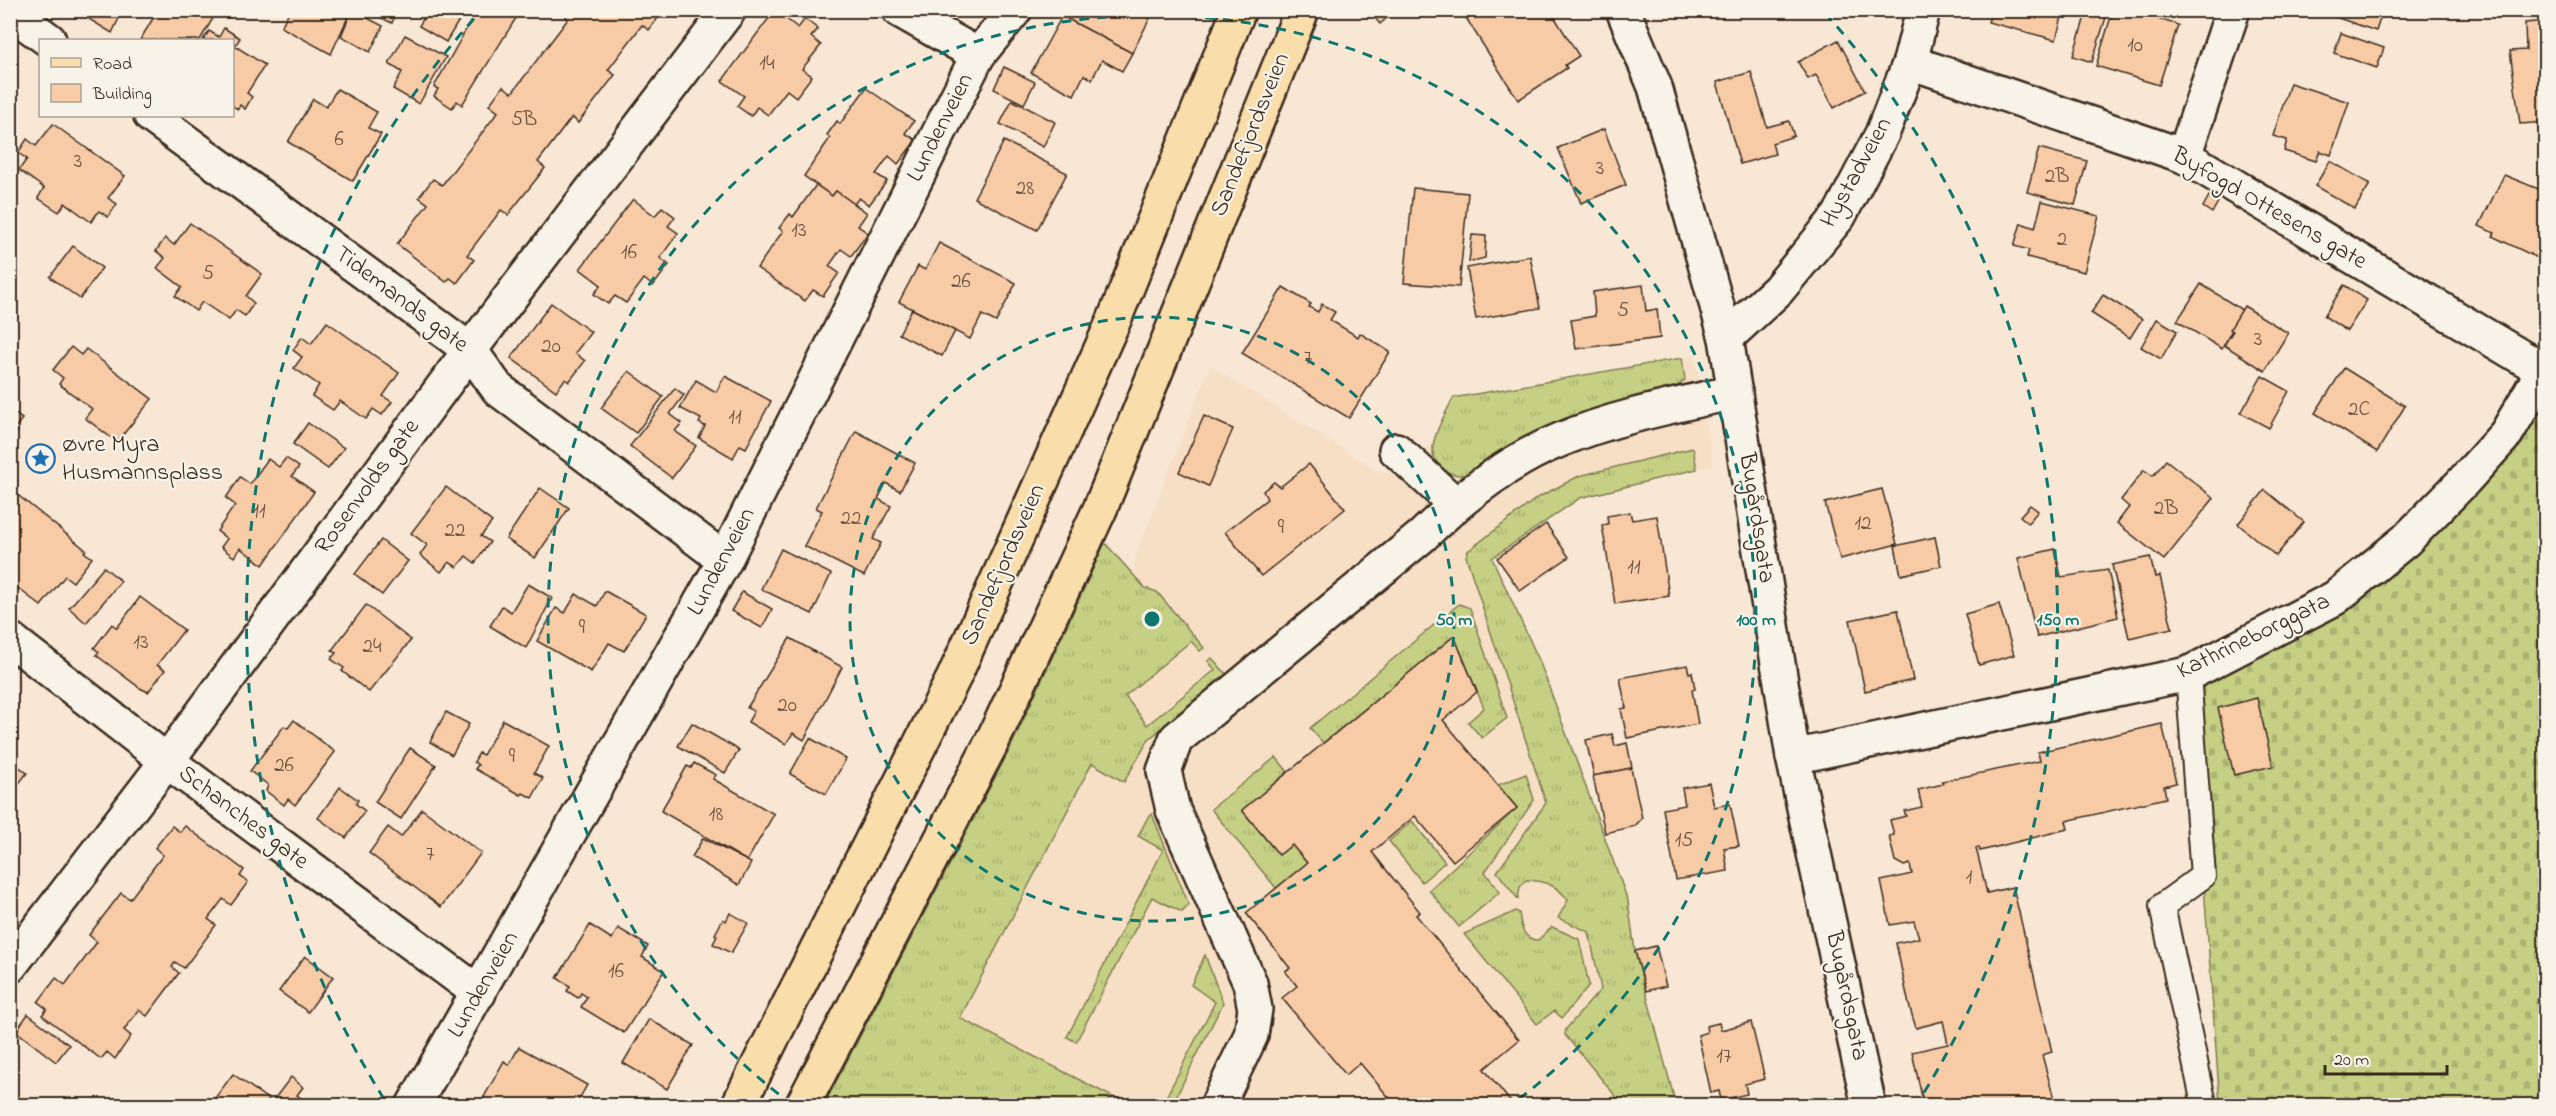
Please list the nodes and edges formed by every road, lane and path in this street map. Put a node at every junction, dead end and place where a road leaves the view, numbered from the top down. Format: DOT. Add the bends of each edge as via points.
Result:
graph roads {
  1 [pos="729,10"];
  2 [pos="899,10"];
  3 [pos="1015,10"];
  4 [pos="1239,10"];
  5 [pos="1302,10"];
  6 [pos="1623,10"];
  7 [pos="1923,10"];
  8 [pos="2233,10"];
  9 [pos="10,12"];
  10 [pos="48,39"];
  11 [pos="978,55"];
  12 [pos="1910,62"];
  13 [pos="153,117"];
  14 [pos="2184,156"];
  15 [pos="1726,338"];
  16 [pos="470,350"];
  17 [pos="2544,368"];
  18 [pos="1736,392"];
  19 [pos="1396,450"];
  20 [pos="1455,504"];
  21 [pos="725,560"];
  22 [pos="10,639"];
  23 [pos="2188,674"];
  24 [pos="1793,757"];
  25 [pos="167,762"];
  26 [pos="10,966"];
  27 [pos="480,993"];
  28 [pos="2204,1104"];
  29 [pos="413,1106"];
  30 [pos="738,1106"];
  31 [pos="802,1106"];
  32 [pos="1216,1106"];
  33 [pos="1869,1106"];
  1 -- 16 [label="street, Rosenvolds gate"];
  2 -- 11 [label="street"];
  3 -- 11 [label="street, Lundenveien"];
  4 -- 30 [label="main road, Sandefjordsveien" via="1114,320 959,666"];
  5 -- 31 [label="main road, Sandefjordsveien" via="1095,519 991,744"];
  6 -- 15 [label="street, Bugårdsgata" via="1655,87"];
  7 -- 12 [label="street, Hystadveien"];
  8 -- 14 [label="street"];
  9 -- 10 [label="street"];
  11 -- 21 [label="street, Lundenveien"];
  12 -- 14 [label="street, Byfogd Ottesens gate"];
  12 -- 15 [label="street, Hystadveien" via="1882,134 1839,216 1778,290"];
  13 -- 16 [label="street, Tidemands gate"];
  14 -- 17 [label="street, Byfogd Ottesens gate"];
  15 -- 18 [label="street, Bugårdsgata"];
  16 -- 21 [label="street, Tidemands gate" via="498,389"];
  16 -- 25 [label="street, Rosenvolds gate"];
  17 -- 23 [label="street, Kathrineborggata" via="2506,434 2406,540 2335,598"];
  18 -- 20 [label="street" via="1641,414 1559,440"];
  18 -- 24 [label="street, Bugårdsgata"];
  19 -- 20 [label="street"];
  20 -- 32 [label="street" via="1422,536 1176,739 1164,771 1173,810 1250,982 1255,1009 1251,1035"];
  21 -- 27 [label="street, Lundenveien"];
  22 -- 25 [label="street, Schanches gate"];
  23 -- 24 [label="street, Kathrineborggata"];
  23 -- 28 [label="lane" via="2203,876 2162,906"];
  24 -- 33 [label="street, Bugårdsgata"];
  25 -- 26 [label="street, Rosenvolds gate"];
  25 -- 27 [label="street, Schanches gate"];
  27 -- 29 [label="street, Lundenveien"];
}
